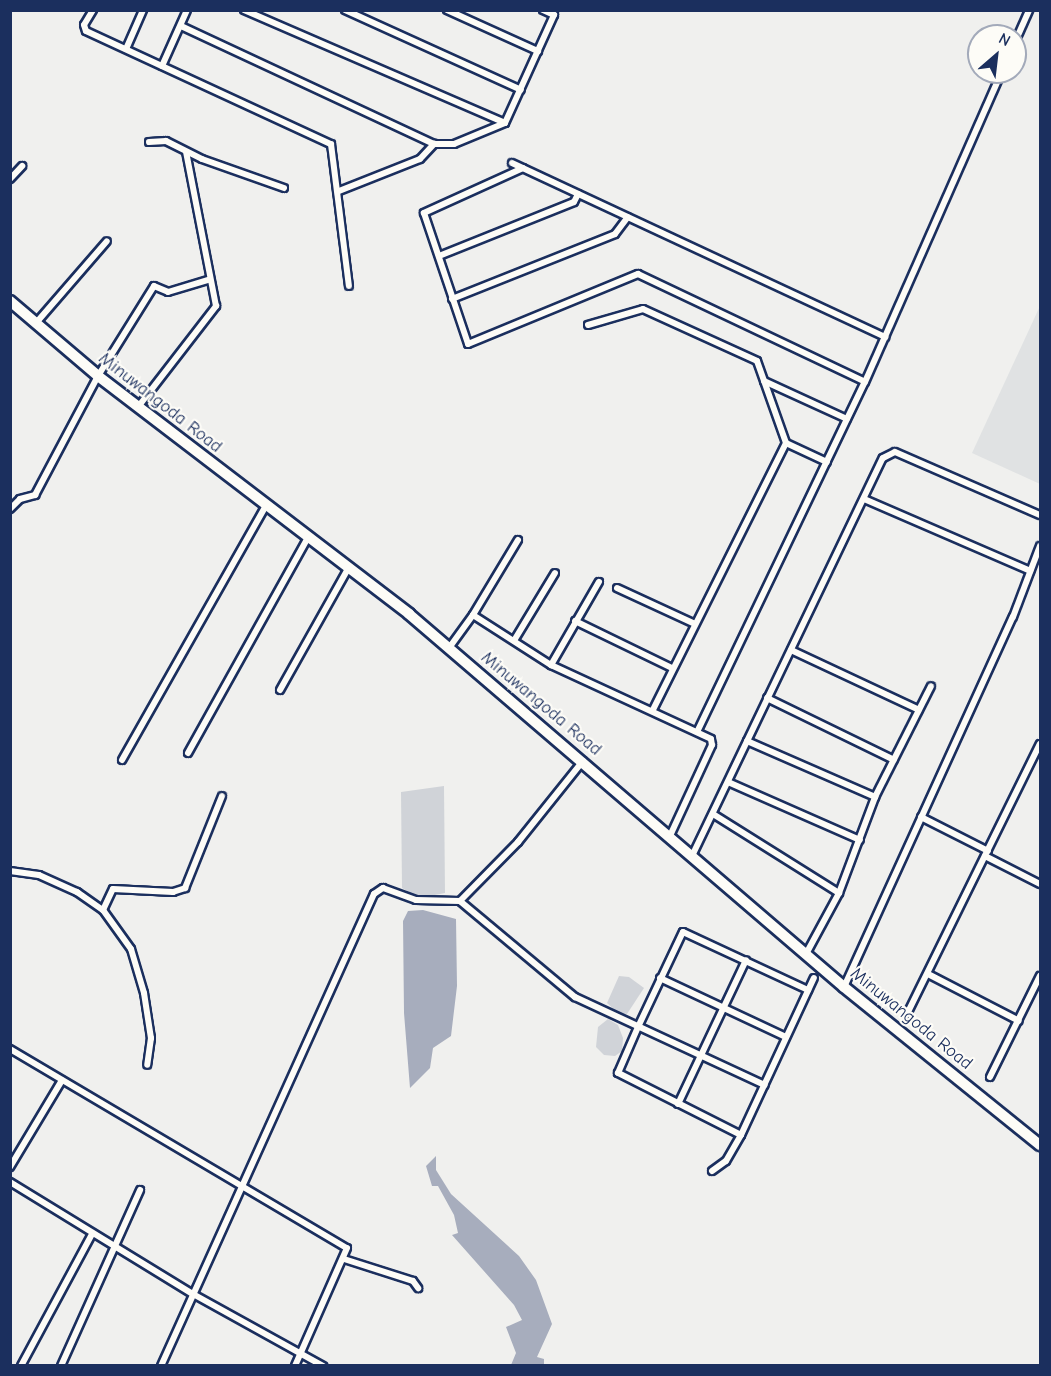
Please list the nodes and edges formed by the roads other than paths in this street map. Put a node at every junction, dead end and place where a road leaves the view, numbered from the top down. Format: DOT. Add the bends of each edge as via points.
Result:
graph roads {
  1 [pos="93,10"];
  2 [pos="143,10"];
  3 [pos="187,10"];
  4 [pos="244,10"];
  5 [pos="345,10"];
  6 [pos="447,10"];
  7 [pos="543,10"];
  8 [pos="1029,10"];
  9 [pos="1023,24"];
  10 [pos="181,26"];
  11 [pos="126,49"];
  12 [pos="538,51"];
  13 [pos="162,66"];
  14 [pos="997,84"];
  15 [pos="521,90"];
  16 [pos="505,123"];
  17 [pos="149,142"];
  18 [pos="434,144"];
  19 [pos="186,152"];
  20 [pos="512,163"];
  21 [pos="22,166"];
  22 [pos="523,168"];
  23 [pos="10,179"];
  24 [pos="284,188"];
  25 [pos="339,191"];
  26 [pos="578,194"];
  27 [pos="628,217"];
  28 [pos="106,241"];
  29 [pos="439,256"];
  30 [pos="208,280"];
  31 [pos="349,286"];
  32 [pos="452,299"];
  33 [pos="10,301"];
  34 [pos="36,323"];
  35 [pos="588,325"];
  36 [pos="885,338"];
  37 [pos="98,376"];
  38 [pos="764,381"];
  39 [pos="865,382"];
  40 [pos="138,407"];
  41 [pos="847,419"];
  42 [pos="786,443"];
  43 [pos="827,462"];
  44 [pos="864,499"];
  45 [pos="266,507"];
  46 [pos="10,509"];
  47 [pos="1041,515"];
  48 [pos="307,539"];
  49 [pos="518,540"];
  50 [pos="1041,546"];
  51 [pos="348,569"];
  52 [pos="1030,571"];
  53 [pos="555,573"];
  54 [pos="599,582"];
  55 [pos="617,588"];
  56 [pos="473,615"];
  57 [pos="575,621"];
  58 [pos="695,624"];
  59 [pos="515,639"];
  60 [pos="449,648"];
  61 [pos="791,650"];
  62 [pos="551,665"];
  63 [pos="672,668"];
  64 [pos="932,686"];
  65 [pos="280,690"];
  66 [pos="766,698"];
  67 [pos="652,710"];
  68 [pos="919,710"];
  69 [pos="698,730"];
  70 [pos="747,741"];
  71 [pos="1041,744"];
  72 [pos="188,753"];
  73 [pos="122,760"];
  74 [pos="894,760"];
  75 [pos="583,761"];
  76 [pos="728,782"];
  77 [pos="222,796"];
  78 [pos="875,797"];
  79 [pos="713,813"];
  80 [pos="921,817"];
  81 [pos="669,838"];
  82 [pos="860,840"];
  83 [pos="986,854"];
  84 [pos="692,856"];
  85 [pos="10,871"];
  86 [pos="1041,884"];
  87 [pos="839,893"];
  88 [pos="460,901"];
  89 [pos="103,910"];
  90 [pos="806,954"];
  91 [pos="746,960"];
  92 [pos="928,974"];
  93 [pos="1041,976"];
  94 [pos="660,978"];
  95 [pos="814,978"];
  96 [pos="844,987"];
  97 [pos="808,990"];
  98 [pos="723,1008"];
  99 [pos="907,1014"];
  100 [pos="1019,1021"];
  101 [pos="638,1027"];
  102 [pos="786,1037"];
  103 [pos="10,1049"];
  104 [pos="700,1057"];
  105 [pos="147,1065"];
  106 [pos="990,1077"];
  107 [pos="62,1080"];
  108 [pos="765,1085"];
  109 [pos="678,1104"];
  110 [pos="741,1135"];
  111 [pos="1041,1145"];
  112 [pos="10,1167"];
  113 [pos="712,1171"];
  114 [pos="10,1182"];
  115 [pos="240,1184"];
  116 [pos="140,1190"];
  117 [pos="92,1234"];
  118 [pos="114,1248"];
  119 [pos="344,1259"];
  120 [pos="418,1288"];
  121 [pos="194,1294"];
  122 [pos="300,1354"];
  123 [pos="21,1365"];
  124 [pos="62,1365"];
  125 [pos="161,1365"];
  126 [pos="295,1365"];
  127 [pos="322,1365"];
  1 -- 11 [label="street" via="84,29"];
  2 -- 11 [label="street"];
  3 -- 10 [label="street"];
  4 -- 16 [label="street"];
  5 -- 15 [label="street"];
  6 -- 12 [label="street"];
  7 -- 12 [label="street" via="554,15"];
  8 -- 9 [label="street"];
  10 -- 13 [label="street"];
  10 -- 18 [label="street"];
  11 -- 13 [label="street"];
  12 -- 15 [label="street"];
  13 -- 25 [label="street" via="325,139 334,151"];
  14 -- 36 [label="street"];
  15 -- 16 [label="street"];
  16 -- 18 [label="street" via="454,144"];
  17 -- 19 [label="street" via="166,141"];
  18 -- 25 [label="street" via="420,159"];
  19 -- 24 [label="street"];
  19 -- 30 [label="street"];
  20 -- 22 [label="street"];
  21 -- 23 [label="street"];
  22 -- 26 [label="street"];
  22 -- 29 [label="street" via="424,213"];
  25 -- 31 [label="street"];
  26 -- 27 [label="street"];
  26 -- 29 [label="street" via="574,202"];
  27 -- 32 [label="street" via="615,234"];
  27 -- 36 [label="street"];
  28 -- 34 [label="street"];
  29 -- 32 [label="street"];
  30 -- 37 [label="street" via="168,292 154,286"];
  30 -- 40 [label="street" via="216,306"];
  32 -- 39 [label="street" via="468,344 638,274"];
  33 -- 34 [label="main road, Minuwangoda Road"];
  34 -- 37 [label="main road, Minuwangoda Road"];
  35 -- 38 [label="street" via="643,309 758,361"];
  36 -- 39 [label="street"];
  37 -- 40 [label="main road, Minuwangoda Road"];
  37 -- 46 [label="street" via="35,495 20,499"];
  38 -- 41 [label="street"];
  38 -- 42 [label="street"];
  39 -- 41 [label="street"];
  40 -- 45 [label="main road, Minuwangoda Road"];
  41 -- 43 [label="street"];
  42 -- 43 [label="street"];
  42 -- 58 [label="street"];
  43 -- 69 [label="street"];
  44 -- 47 [label="street" via="883,458 895,452"];
  44 -- 52 [label="street"];
  44 -- 61 [label="street"];
  45 -- 48 [label="main road, Minuwangoda Road"];
  45 -- 73 [label="street"];
  48 -- 51 [label="main road, Minuwangoda Road"];
  48 -- 72 [label="street"];
  49 -- 56 [label="street"];
  50 -- 52 [label="street"];
  51 -- 60 [label="main road, Minuwangoda Road"];
  51 -- 65 [label="street"];
  52 -- 80 [label="street" via="1013,617"];
  53 -- 59 [label="street"];
  54 -- 57 [label="street"];
  55 -- 58 [label="street"];
  56 -- 59 [label="street"];
  56 -- 60 [label="street"];
  57 -- 62 [label="street"];
  57 -- 63 [label="street"];
  58 -- 63 [label="street"];
  59 -- 62 [label="street"];
  60 -- 75 [label="main road, Minuwangoda Road"];
  61 -- 66 [label="street"];
  61 -- 68 [label="street"];
  62 -- 67 [label="street"];
  63 -- 67 [label="street"];
  64 -- 68 [label="street"];
  66 -- 70 [label="street"];
  66 -- 74 [label="street"];
  67 -- 69 [label="street"];
  68 -- 74 [label="street"];
  69 -- 81 [label="street" via="707,734 712,745"];
  70 -- 76 [label="street"];
  70 -- 78 [label="street"];
  71 -- 83 [label="street"];
  74 -- 78 [label="street"];
  75 -- 81 [label="main road, Minuwangoda Road"];
  75 -- 88 [label="street" via="518,842"];
  76 -- 79 [label="street"];
  76 -- 82 [label="street"];
  77 -- 89 [label="street" via="184,888 172,892 113,889"];
  78 -- 82 [label="street"];
  79 -- 84 [label="street"];
  79 -- 87 [label="street"];
  80 -- 83 [label="street"];
  80 -- 96 [label="street"];
  81 -- 84 [label="main road, Minuwangoda Road"];
  82 -- 87 [label="street"];
  83 -- 86 [label="street"];
  83 -- 92 [label="street"];
  84 -- 90 [label="main road, Minuwangoda Road"];
  85 -- 89 [label="street" via="39,875 77,892"];
  87 -- 90 [label="street"];
  88 -- 101 [label="street" via="575,997"];
  88 -- 115 [label="street" via="416,900 383,888 374,894"];
  89 -- 105 [label="street" via="131,949 144,993 151,1038"];
  90 -- 96 [label="main road, Minuwangoda Road"];
  91 -- 94 [label="street" via="683,932"];
  91 -- 97 [label="street"];
  91 -- 98 [label="street"];
  92 -- 99 [label="street"];
  92 -- 100 [label="street"];
  93 -- 100 [label="street"];
  94 -- 98 [label="street"];
  94 -- 101 [label="street"];
  95 -- 97 [label="street"];
  96 -- 111 [label="main road, Minuwangoda Road"];
  97 -- 102 [label="street"];
  98 -- 102 [label="street"];
  98 -- 104 [label="street"];
  100 -- 106 [label="street"];
  101 -- 104 [label="street"];
  101 -- 109 [label="street" via="618,1073"];
  102 -- 108 [label="street"];
  103 -- 107 [label="street"];
  104 -- 108 [label="street"];
  104 -- 109 [label="street"];
  107 -- 112 [label="street"];
  107 -- 115 [label="street"];
  108 -- 110 [label="street"];
  109 -- 110 [label="street"];
  110 -- 113 [label="street" via="726,1161"];
  114 -- 117 [label="street"];
  115 -- 119 [label="street" via="347,1248"];
  115 -- 121 [label="street"];
  116 -- 118 [label="street"];
  117 -- 118 [label="street"];
  117 -- 123 [label="street"];
  118 -- 121 [label="street"];
  118 -- 124 [label="street"];
  119 -- 120 [label="street" via="413,1281"];
  119 -- 122 [label="street"];
  121 -- 122 [label="street"];
  121 -- 125 [label="street"];
  122 -- 126 [label="street"];
  122 -- 127 [label="street"];
}
